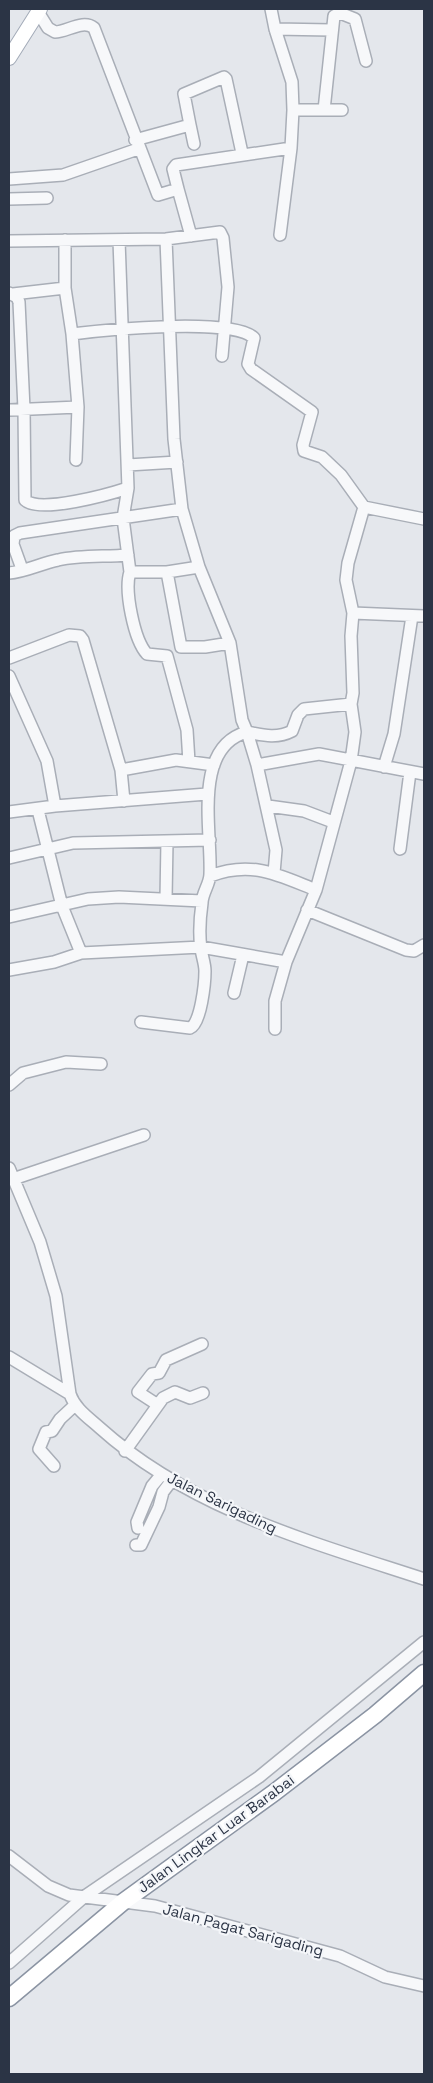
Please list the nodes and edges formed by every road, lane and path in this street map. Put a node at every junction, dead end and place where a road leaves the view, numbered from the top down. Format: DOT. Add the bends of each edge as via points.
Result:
graph roads {
  1 [pos="271,9"];
  2 [pos="39,10"];
  3 [pos="275,29"];
  4 [pos="331,30"];
  5 [pos="9,58"];
  6 [pos="366,61"];
  7 [pos="293,110"];
  8 [pos="324,110"];
  9 [pos="342,110"];
  10 [pos="190,125"];
  11 [pos="136,144"];
  12 [pos="194,144"];
  13 [pos="291,148"];
  14 [pos="242,153"];
  15 [pos="9,178"];
  16 [pos="178,189"];
  17 [pos="47,198"];
  18 [pos="9,199"];
  19 [pos="280,235"];
  20 [pos="191,236"];
  21 [pos="166,239"];
  22 [pos="65,240"];
  23 [pos="118,240"];
  24 [pos="9,241"];
  25 [pos="65,288"];
  26 [pos="11,293"];
  27 [pos="170,327"];
  28 [pos="121,328"];
  29 [pos="230,329"];
  30 [pos="72,334"];
  31 [pos="222,356"];
  32 [pos="78,407"];
  33 [pos="24,409"];
  34 [pos="9,410"];
  35 [pos="76,460"];
  36 [pos="177,462"];
  37 [pos="128,465"];
  38 [pos="128,488"];
  39 [pos="364,507"];
  40 [pos="182,509"];
  41 [pos="124,518"];
  42 [pos="424,518"];
  43 [pos="128,555"];
  44 [pos="199,567"];
  45 [pos="22,569"];
  46 [pos="130,572"];
  47 [pos="167,572"];
  48 [pos="9,573"];
  49 [pos="353,613"];
  50 [pos="418,616"];
  51 [pos="230,643"];
  52 [pos="9,658"];
  53 [pos="9,676"];
  54 [pos="351,704"];
  55 [pos="247,732"];
  56 [pos="189,762"];
  57 [pos="352,762"];
  58 [pos="214,765"];
  59 [pos="257,765"];
  60 [pos="384,767"];
  61 [pos="120,770"];
  62 [pos="410,772"];
  63 [pos="424,774"];
  64 [pos="207,794"];
  65 [pos="124,801"];
  66 [pos="55,806"];
  67 [pos="268,806"];
  68 [pos="38,810"];
  69 [pos="9,812"];
  70 [pos="333,822"];
  71 [pos="210,840"];
  72 [pos="166,841"];
  73 [pos="48,849"];
  74 [pos="400,849"];
  75 [pos="9,858"];
  76 [pos="274,873"];
  77 [pos="210,876"];
  78 [pos="316,890"];
  79 [pos="166,900"];
  80 [pos="202,901"];
  81 [pos="62,906"];
  82 [pos="308,910"];
  83 [pos="9,917"];
  84 [pos="201,947"];
  85 [pos="423,947"];
  86 [pos="81,953"];
  87 [pos="243,955"];
  88 [pos="286,962"];
  89 [pos="9,970"];
  90 [pos="234,993"];
  91 [pos="141,1022"];
  92 [pos="275,1029"];
  93 [pos="101,1064"];
  94 [pos="9,1084"];
  95 [pos="144,1135"];
  96 [pos="9,1168"];
  97 [pos="14,1179"];
  98 [pos="202,1344"];
  99 [pos="9,1357"];
  100 [pos="203,1394"];
  101 [pos="73,1400"];
  102 [pos="158,1406"];
  103 [pos="125,1450"];
  104 [pos="54,1466"];
  105 [pos="162,1474"];
  106 [pos="172,1480"];
  107 [pos="138,1528"];
  108 [pos="136,1544"];
  109 [pos="424,1578"];
  110 [pos="424,1642"];
  111 [pos="424,1674"];
  112 [pos="9,1856"];
  113 [pos="85,1896"];
  114 [pos="123,1902"];
  115 [pos="9,1963"];
  116 [pos="424,1986"];
  117 [pos="9,1998"];
  1 -- 3 [label="street"];
  2 -- 5 [label="main road"];
  2 -- 11 [label="street" via="48,28 55,32 83,24 94,28"];
  3 -- 4 [label="street"];
  3 -- 7 [label="street" via="292,82"];
  4 -- 6 [label="street" via="337,14 355,19"];
  4 -- 8 [label="street"];
  7 -- 8 [label="street"];
  7 -- 13 [label="street"];
  8 -- 9 [label="street"];
  10 -- 11 [label="street"];
  10 -- 12 [label="street"];
  10 -- 14 [label="street" via="184,94 224,77"];
  11 -- 15 [label="street" via="63,175"];
  11 -- 16 [label="street" via="158,195"];
  13 -- 14 [label="street"];
  13 -- 19 [label="street"];
  14 -- 16 [label="street" via="176,164 173,169"];
  16 -- 20 [label="street"];
  17 -- 18 [label="street"];
  20 -- 21 [label="street"];
  20 -- 29 [label="street" via="217,232 222,236"];
  21 -- 23 [label="street"];
  21 -- 27 [label="street"];
  22 -- 23 [label="street"];
  22 -- 24 [label="street"];
  22 -- 25 [label="street"];
  23 -- 28 [label="street"];
  25 -- 26 [label="street"];
  25 -- 30 [label="street"];
  26 -- 33 [label="street" via="19,302"];
  27 -- 28 [label="street"];
  27 -- 29 [label="street"];
  27 -- 36 [label="street"];
  28 -- 30 [label="street"];
  28 -- 37 [label="street"];
  29 -- 31 [label="street"];
  29 -- 39 [label="street" via="250,335 254,341 249,367 312,412 304,451 322,457"];
  30 -- 32 [label="street"];
  32 -- 33 [label="street"];
  32 -- 35 [label="street"];
  33 -- 34 [label="street"];
  33 -- 38 [label="street" via="27,502 51,504 97,497"];
  36 -- 37 [label="street"];
  36 -- 40 [label="street"];
  37 -- 38 [label="street"];
  38 -- 41 [label="street"];
  39 -- 42 [label="street"];
  39 -- 49 [label="street" via="346,572"];
  40 -- 41 [label="street"];
  40 -- 44 [label="street"];
  41 -- 43 [label="street"];
  41 -- 45 [label="street" via="14,536 13,544"];
  43 -- 45 [label="street" via="86,556"];
  43 -- 46 [label="street"];
  44 -- 47 [label="street"];
  44 -- 51 [label="street"];
  45 -- 48 [label="street"];
  46 -- 47 [label="street"];
  46 -- 56 [label="street" via="128,588 136,635 147,654 168,656 187,730"];
  47 -- 51 [label="street" via="181,647"];
  49 -- 50 [label="street"];
  49 -- 54 [label="street"];
  50 -- 60 [label="street" via="394,734"];
  51 -- 55 [label="street" via="242,720"];
  52 -- 61 [label="street" via="69,635 80,636 94,671"];
  53 -- 66 [label="street" via="47,760"];
  54 -- 55 [label="street" via="304,709 292,731 285,734 268,736"];
  54 -- 57 [label="street" via="355,732"];
  55 -- 58 [label="street" via="227,741"];
  55 -- 59 [label="street"];
  56 -- 58 [label="street"];
  56 -- 61 [label="street" via="176,760"];
  57 -- 59 [label="street" via="318,754"];
  57 -- 60 [label="street"];
  57 -- 70 [label="street"];
  58 -- 64 [label="street"];
  59 -- 67 [label="street"];
  60 -- 62 [label="street"];
  61 -- 65 [label="street"];
  62 -- 63 [label="street"];
  62 -- 74 [label="street"];
  64 -- 65 [label="street"];
  64 -- 71 [label="street"];
  65 -- 66 [label="street"];
  66 -- 68 [label="street"];
  67 -- 70 [label="street" via="304,810"];
  67 -- 76 [label="street" via="276,850"];
  68 -- 69 [label="street"];
  68 -- 73 [label="street"];
  70 -- 78 [label="street"];
  71 -- 72 [label="street"];
  71 -- 77 [label="street"];
  72 -- 73 [label="street" via="73,843"];
  72 -- 79 [label="street"];
  73 -- 75 [label="street"];
  73 -- 81 [label="street"];
  76 -- 77 [label="street" via="250,868"];
  76 -- 78 [label="street"];
  77 -- 80 [label="street"];
  78 -- 82 [label="street"];
  79 -- 80 [label="street"];
  79 -- 81 [label="street" via="119,897 88,899"];
  80 -- 84 [label="street"];
  81 -- 83 [label="street"];
  81 -- 86 [label="street"];
  82 -- 85 [label="street" via="406,950"];
  82 -- 88 [label="street"];
  84 -- 86 [label="street"];
  84 -- 87 [label="street"];
  84 -- 91 [label="street" via="205,970 202,1002 193,1027"];
  86 -- 89 [label="street" via="54,962"];
  87 -- 88 [label="street"];
  87 -- 90 [label="street"];
  88 -- 92 [label="street" via="275,1001"];
  93 -- 94 [label="street" via="66,1062 23,1074"];
  95 -- 97 [label="street"];
  96 -- 97 [label="street"];
  97 -- 101 [label="street" via="40,1242 56,1296"];
  98 -- 102 [label="street" via="166,1360 159,1373 152,1374 138,1392"];
  99 -- 101 [label="street, Jalan Sarigading"];
  100 -- 102 [label="street" via="190,1398 175,1392 163,1398"];
  101 -- 103 [label="street, Jalan Sarigading"];
  101 -- 104 [label="street" via="52,1431 46,1432 39,1449"];
  102 -- 103 [label="street"];
  103 -- 105 [label="street, Jalan Sarigading"];
  105 -- 106 [label="street, Jalan Sarigading"];
  105 -- 107 [label="street" via="152,1486 137,1522"];
  106 -- 108 [label="street" via="163,1492 141,1545"];
  106 -- 109 [label="street, Jalan Sarigading" via="274,1530"];
  110 -- 113 [label="street" via="259,1777"];
  111 -- 114 [label="highway, Jalan Lingkar Luar Barabai" via="275,1792"];
  112 -- 113 [label="street, Jalan Pagat Sarigading" via="48,1886 69,1895"];
  113 -- 114 [label="street, Jalan Pagat Sarigading"];
  113 -- 115 [label="street"];
  114 -- 116 [label="street, Jalan Pagat Sarigading" via="155,1906 340,1956 385,1977"];
  114 -- 117 [label="highway, Jalan Lingkar Luar Barabai"];
}
